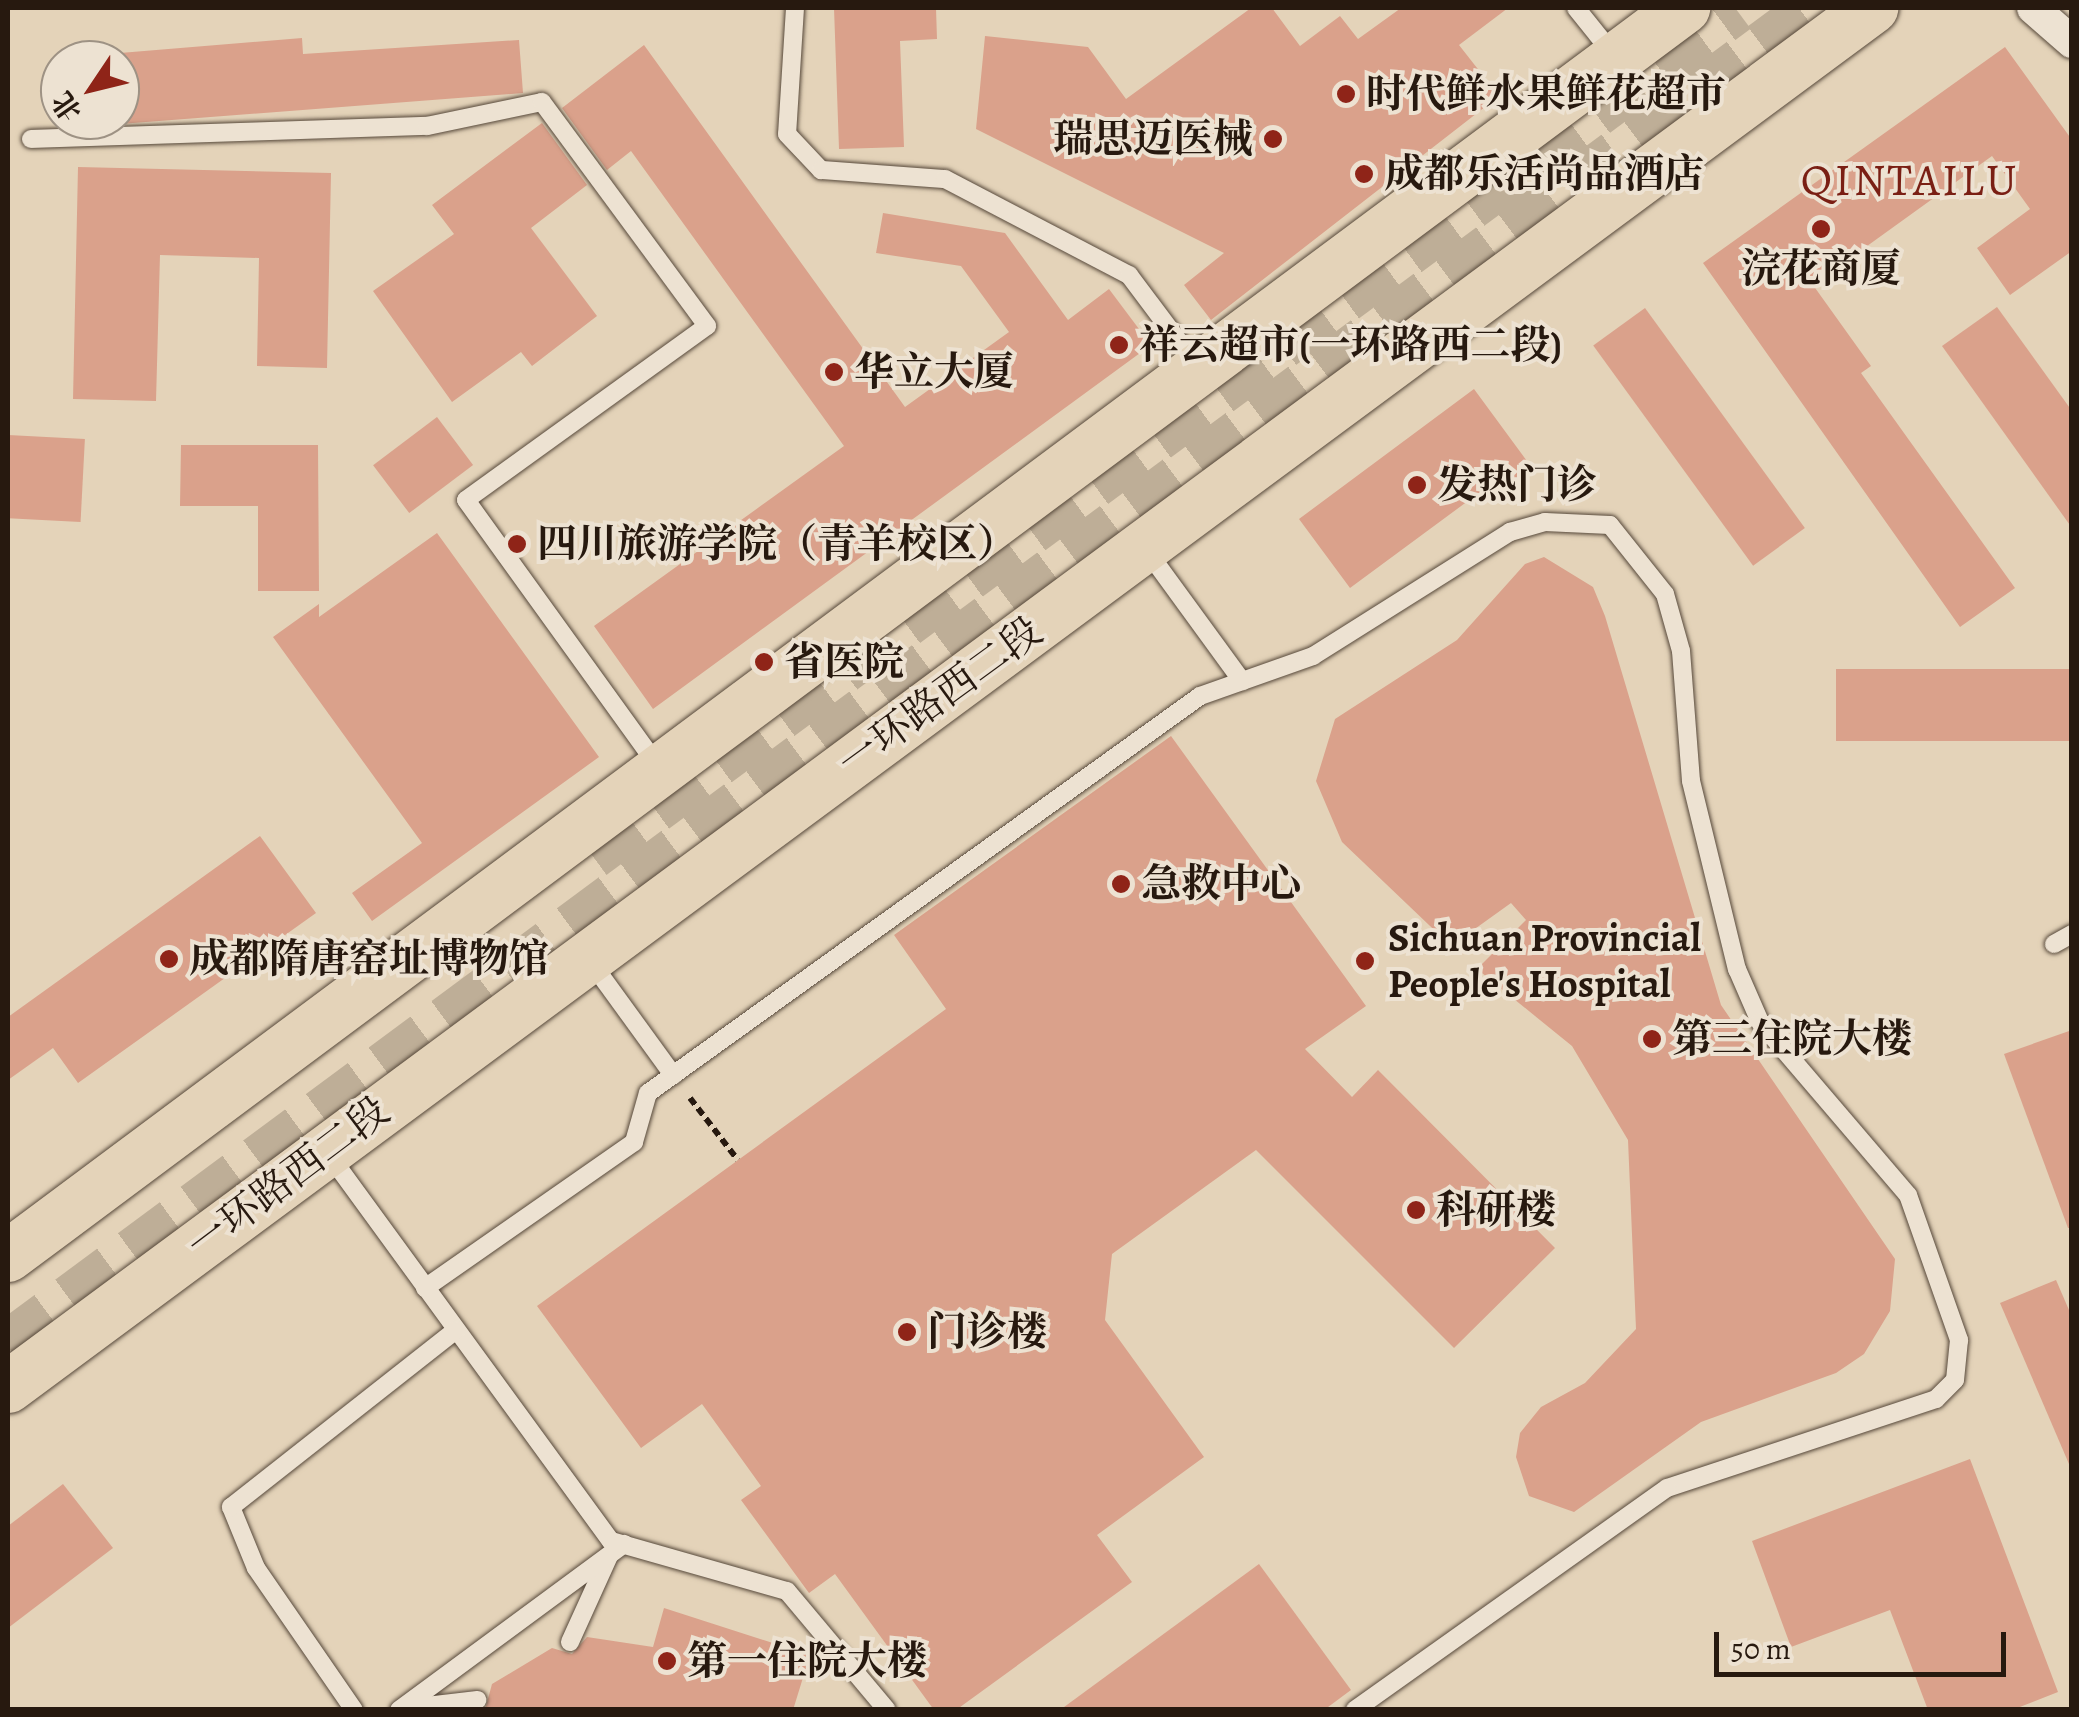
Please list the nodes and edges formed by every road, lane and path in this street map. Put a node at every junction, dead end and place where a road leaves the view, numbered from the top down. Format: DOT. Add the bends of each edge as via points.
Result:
graph roads {
  1 [pos="795,8"];
  2 [pos="1576,8"];
  3 [pos="1684,8"];
  4 [pos="1872,8"];
  5 [pos="2033,8"];
  6 [pos="2072,42"];
  7 [pos="1616,58"];
  8 [pos="31,139"];
  9 [pos="1198,367"];
  10 [pos="1144,546"];
  11 [pos="1242,681"];
  12 [pos="660,770"];
  13 [pos="2072,934"];
  14 [pos="2054,944"];
  15 [pos="588,957"];
  16 [pos="673,1075"];
  17 [pos="326,1150"];
  18 [pos="738,1160"];
  19 [pos="8,1256"];
  20 [pos="425,1288"];
  21 [pos="456,1330"];
  22 [pos="8,1387"];
  23 [pos="617,1549"];
  24 [pos="570,1642"];
  25 [pos="477,1700"];
  26 [pos="400,1709"];
  27 [pos="354,1710"];
  28 [pos="887,1710"];
  29 [pos="1355,1710"];
  1 -- 9 [label="lane" via="787,134 820,170 945,178 1129,275"];
  2 -- 7 [label="lane"];
  3 -- 7 [label="main road"];
  4 -- 10 [label="main road, 一环路西二段"];
  5 -- 6 [label="street"];
  7 -- 9 [label="main road"];
  8 -- 12 [label="lane" via="427,126 542,102 707,326 466,500"];
  9 -- 12 [label="main road"];
  10 -- 11 [label="lane"];
  10 -- 15 [label="main road, 一环路西二段"];
  11 -- 16 [label="lane" via="1200,696 996,852"];
  11 -- 29 [label="lane" via="1313,656 1510,532 1545,522 1610,525 1636,548 1665,594 1682,650 1691,781 1737,969 1760,1022 1908,1195 1959,1340 1955,1380 1936,1399 1667,1488"];
  12 -- 19 [label="main road"];
  13 -- 14 [label="lane"];
  15 -- 16 [label="lane"];
  15 -- 17 [label="main road, 一环路西二段"];
  16 -- 18 [label="path"];
  16 -- 20 [label="lane" via="648,1093 634,1142"];
  17 -- 20 [label="lane"];
  17 -- 22 [label="main road, 一环路西二段"];
  20 -- 21 [label="lane"];
  21 -- 23 [label="lane"];
  21 -- 27 [label="lane" via="231,1507 256,1568"];
  23 -- 24 [label="lane"];
  23 -- 26 [label="lane"];
  23 -- 28 [label="lane" via="787,1590"];
  25 -- 26 [label="lane"];
}
